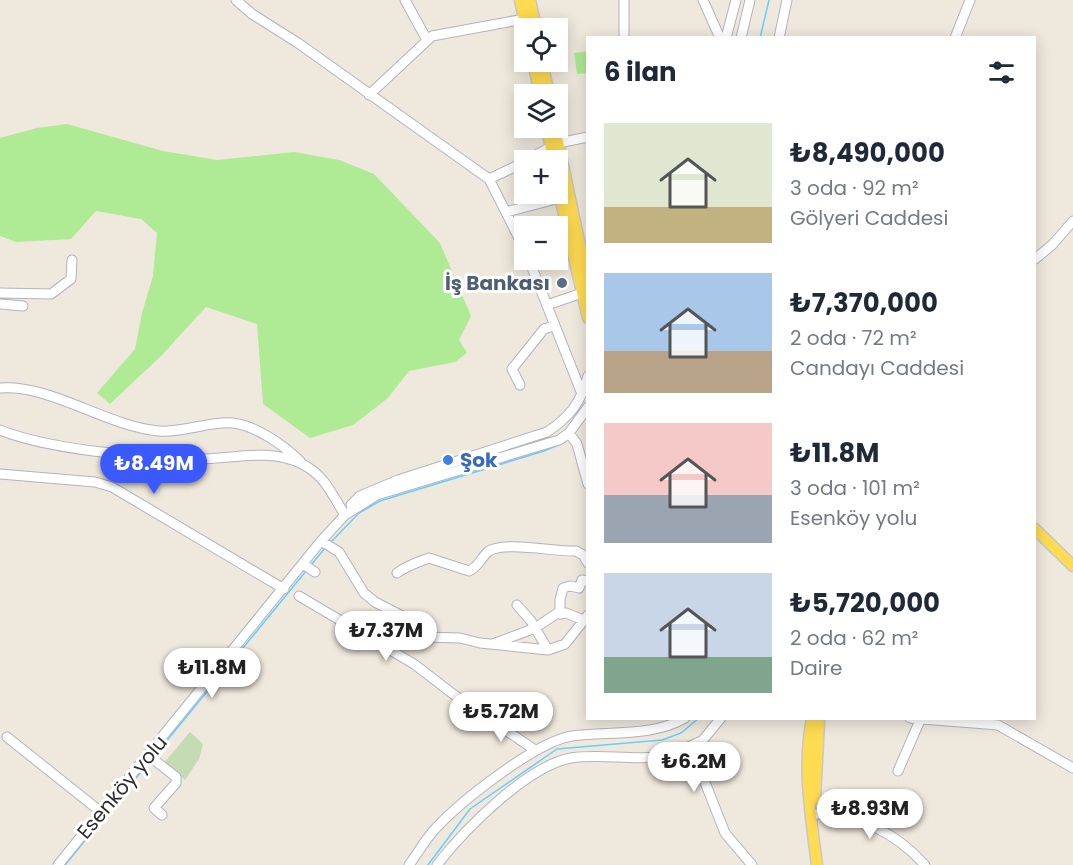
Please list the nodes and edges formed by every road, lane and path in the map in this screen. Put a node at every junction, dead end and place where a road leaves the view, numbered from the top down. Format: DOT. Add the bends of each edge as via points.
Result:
graph roads {
  1 [pos="236,0"];
  2 [pos="405,0"];
  3 [pos="520,0"];
  4 [pos="530,0"];
  5 [pos="624,0"];
  6 [pos="703,0"];
  7 [pos="736,0"];
  8 [pos="750,0"];
  9 [pos="787,0"];
  10 [pos="970,0"];
  11 [pos="524,18"];
  12 [pos="534,18"];
  13 [pos="514,25"];
  14 [pos="624,36"];
  15 [pos="719,36"];
  16 [pos="727,36"];
  17 [pos="741,36"];
  18 [pos="778,36"];
  19 [pos="956,36"];
  20 [pos="427,40"];
  21 [pos="369,95"];
  22 [pos="586,137"];
  23 [pos="551,138"];
  24 [pos="554,138"];
  25 [pos="554,145"];
  26 [pos="545,150"];
  27 [pos="554,150"];
  28 [pos="514,167"];
  29 [pos="489,179"];
  30 [pos="528,204"];
  31 [pos="562,204"];
  32 [pos="506,212"];
  33 [pos="1073,221"];
  34 [pos="514,228"];
  35 [pos="1036,258"];
  36 [pos="72,260"];
  37 [pos="586,263"];
  38 [pos="533,270"];
  39 [pos="585,288"];
  40 [pos="0,293"];
  41 [pos="0,304"];
  42 [pos="547,304"];
  43 [pos="23,306"];
  44 [pos="554,326"];
  45 [pos="586,382"];
  46 [pos="520,385"];
  47 [pos="0,388"];
  48 [pos="582,394"];
  49 [pos="586,410"];
  50 [pos="0,430"];
  51 [pos="569,433"];
  52 [pos="303,464"];
  53 [pos="0,474"];
  54 [pos="586,477"];
  55 [pos="345,514"];
  56 [pos="1036,530"];
  57 [pos="325,544"];
  58 [pos="585,553"];
  59 [pos="1073,566"];
  60 [pos="397,573"];
  61 [pos="586,581"];
  62 [pos="284,589"];
  63 [pos="299,596"];
  64 [pos="517,605"];
  65 [pos="559,612"];
  66 [pos="586,618"];
  67 [pos="535,628"];
  68 [pos="493,644"];
  69 [pos="548,651"];
  70 [pos="679,720"];
  71 [pos="719,720"];
  72 [pos="812,720"];
  73 [pos="921,720"];
  74 [pos="944,720"];
  75 [pos="968,721"];
  76 [pos="7,737"];
  77 [pos="702,741"];
  78 [pos="535,750"];
  79 [pos="151,757"];
  80 [pos="1073,768"];
  81 [pos="898,771"];
  82 [pos="101,812"];
  83 [pos="162,814"];
  84 [pos="817,814"];
  85 [pos="58,865"];
  86 [pos="409,865"];
  87 [pos="437,865"];
  88 [pos="752,865"];
  89 [pos="817,865"];
  90 [pos="823,865"];
  91 [pos="925,865"];
  1 -- 21 [label="street"];
  2 -- 20 [label="street"];
  3 -- 11 [label="main road"];
  4 -- 12 [label="main road"];
  5 -- 14 [label="street"];
  6 -- 15 [label="street"];
  7 -- 16 [label="street"];
  8 -- 17 [label="street"];
  9 -- 18 [label="street"];
  10 -- 19 [label="street"];
  13 -- 20 [label="street" via="455,31"];
  20 -- 21 [label="street"];
  21 -- 29 [label="street"];
  22 -- 25 [label="street"];
  23 -- 25 [label="main road"];
  24 -- 25 [label="main road"];
  25 -- 26 [label="street"];
  25 -- 27 [label="main road"];
  25 -- 37 [label="main road"];
  28 -- 29 [label="street"];
  29 -- 32 [label="street"];
  30 -- 32 [label="street"];
  31 -- 39 [label="main road"];
  32 -- 34 [label="street"];
  33 -- 35 [label="street"];
  36 -- 40 [label="street" via="71,279 51,294"];
  37 -- 39 [label="main road"];
  38 -- 42 [label="street"];
  39 -- 42 [label="street"];
  41 -- 43 [label="street"];
  42 -- 44 [label="street"];
  44 -- 46 [label="street" via="544,329 512,369"];
  44 -- 48 [label="street"];
  45 -- 48 [label="street"];
  47 -- 52 [label="street" via="31,391 122,425 161,431 232,423 259,432"];
  48 -- 55 [label="street" via="568,418 548,432 375,489 356,500"];
  49 -- 51 [label="street"];
  50 -- 52 [label="street" via="19,438 70,447 193,459 266,454"];
  51 -- 54 [label="street" via="577,444"];
  51 -- 55 [label="street" via="527,451 376,495"];
  52 -- 55 [label="street" via="328,484"];
  53 -- 62 [label="street" via="87,481 112,487"];
  55 -- 57 [label="street, Esenköy yolu"];
  56 -- 59 [label="main road"];
  57 -- 62 [label="street, Esenköy yolu" via="309,568"];
  57 -- 68 [label="street" via="345,560 364,593 406,618 412,629 425,637"];
  58 -- 60 [label="street" via="504,547 488,552 469,571 429,558"];
  61 -- 65 [label="street" via="582,580 579,588 564,588"];
  62 -- 79 [label="street, Esenköy yolu" via="227,668"];
  63 -- 78 [label="street" via="414,664"];
  64 -- 67 [label="street"];
  65 -- 66 [label="street"];
  65 -- 67 [label="street"];
  66 -- 69 [label="street" via="565,644"];
  67 -- 68 [label="street"];
  67 -- 69 [label="street"];
  68 -- 69 [label="street"];
  70 -- 78 [label="street" via="657,728 557,739"];
  71 -- 77 [label="street"];
  72 -- 84 [label="main road"];
  72 -- 89 [label="main road" via="808,781"];
  73 -- 81 [label="street"];
  74 -- 75 [label="street"];
  75 -- 80 [label="street" via="1006,728"];
  76 -- 82 [label="street"];
  77 -- 87 [label="street" via="668,755 599,755 555,763 476,820"];
  77 -- 88 [label="street" via="697,762 717,814 729,839"];
  78 -- 86 [label="street" via="461,804 435,829"];
  79 -- 82 [label="street, Esenköy yolu"];
  79 -- 83 [label="street" via="176,777 176,783 154,808"];
  82 -- 85 [label="street, Esenköy yolu"];
  84 -- 90 [label="main road"];
  84 -- 91 [label="street" via="840,815 877,828 893,836"];
}
